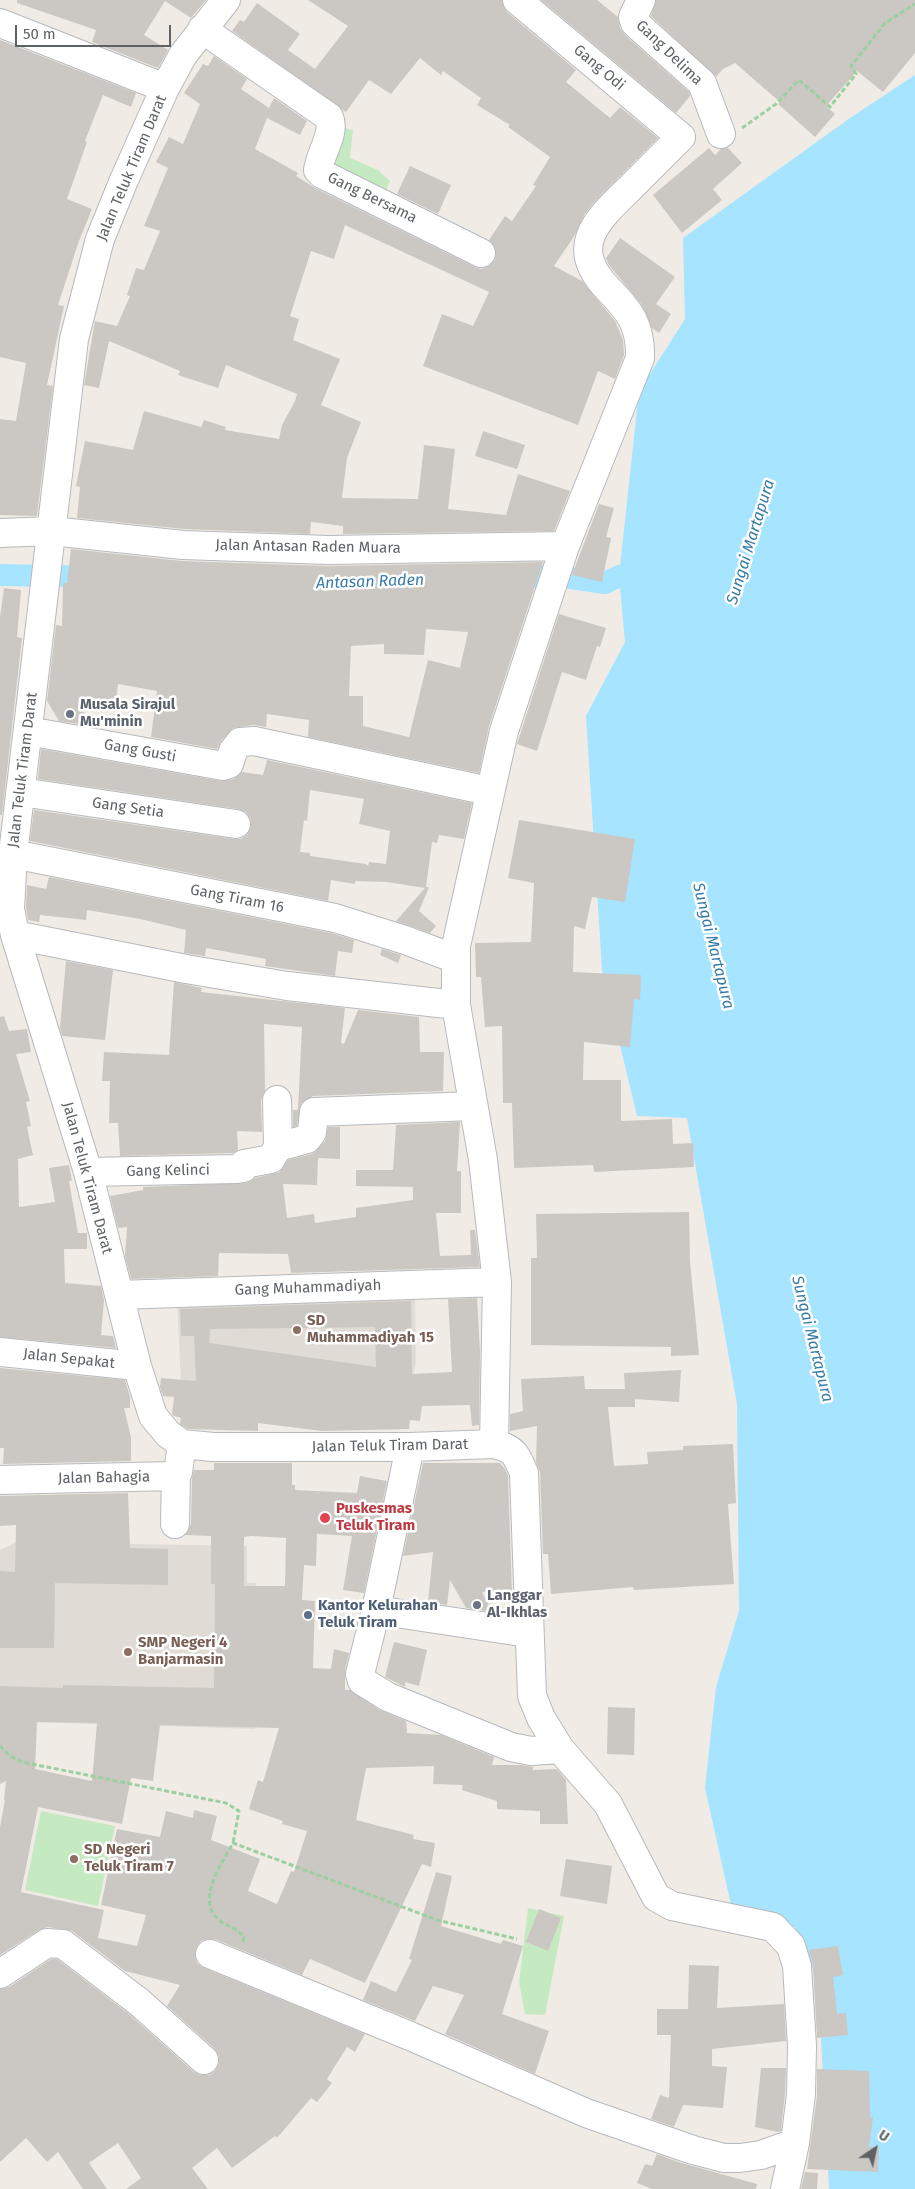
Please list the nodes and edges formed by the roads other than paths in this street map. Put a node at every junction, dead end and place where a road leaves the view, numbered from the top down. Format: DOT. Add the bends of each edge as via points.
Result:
graph roads {
  1 [pos="226,0"];
  2 [pos="517,0"];
  3 [pos="641,0"];
  4 [pos="0,22"];
  5 [pos="202,29"];
  6 [pos="166,88"];
  7 [pos="721,134"];
  8 [pos="481,253"];
  9 [pos="52,531"];
  10 [pos="0,534"];
  11 [pos="562,553"];
  12 [pos="28,731"];
  13 [pos="489,791"];
  14 [pos="21,792"];
  15 [pos="236,824"];
  16 [pos="13,854"];
  17 [pos="8,918"];
  18 [pos="456,959"];
  19 [pos="456,1006"];
  20 [pos="277,1100"];
  21 [pos="473,1106"];
  22 [pos="278,1147"];
  23 [pos="88,1172"];
  24 [pos="497,1282"];
  25 [pos="119,1295"];
  26 [pos="0,1352"];
  27 [pos="137,1366"];
  28 [pos="182,1444"];
  29 [pos="494,1444"];
  30 [pos="410,1447"];
  31 [pos="176,1474"];
  32 [pos="0,1480"];
  33 [pos="175,1524"];
  34 [pos="376,1610"];
  35 [pos="528,1633"];
  36 [pos="560,1748"];
  37 [pos="210,1954"];
  38 [pos="0,1974"];
  39 [pos="204,2060"];
  40 [pos="795,2143"];
  41 [pos="784,2189"];
  1 -- 5 [label="street, Jalan Teluk Tiram Darat"];
  2 -- 11 [label="street, Gang Odi" via="681,137 601,217 591,234 591,266 597,278 626,307 634,320 639,335 640,358"];
  3 -- 7 [label="street, Gang Delima" via="633,17 635,24 702,83"];
  4 -- 6 [label="street"];
  5 -- 6 [label="street, Jalan Teluk Tiram Darat" via="183,55"];
  5 -- 8 [label="street, Gang Bersama" via="329,117 332,128 318,170 322,174"];
  6 -- 9 [label="street, Jalan Teluk Tiram Darat" via="100,239 74,340"];
  9 -- 10 [label="street, Jalan Antasan Raden Muara"];
  9 -- 11 [label="street, Jalan Antasan Raden Muara" via="183,545"];
  9 -- 12 [label="street, Jalan Teluk Tiram Darat"];
  11 -- 13 [label="street" via="504,731"];
  12 -- 13 [label="street, Gang Gusti" via="223,766 229,764 240,742 254,741"];
  12 -- 14 [label="street, Jalan Teluk Tiram Darat"];
  13 -- 18 [label="street" via="456,946"];
  14 -- 15 [label="street, Gang Setia"];
  14 -- 16 [label="street, Jalan Teluk Tiram Darat"];
  16 -- 17 [label="street, Jalan Teluk Tiram Darat"];
  16 -- 18 [label="street, Gang Tiram 16" via="335,918"];
  17 -- 19 [label="street" via="186,969 287,986"];
  17 -- 23 [label="street, Jalan Teluk Tiram Darat"];
  18 -- 19 [label="street"];
  19 -- 21 [label="street"];
  20 -- 22 [label="street"];
  21 -- 22 [label="street" via="314,1112 308,1139"];
  21 -- 24 [label="street"];
  22 -- 23 [label="street, Gang Kelinci" via="271,1159 244,1164 243,1168 237,1169"];
  23 -- 25 [label="street, Jalan Teluk Tiram Darat"];
  24 -- 25 [label="street, Gang Muhammadiyah"];
  24 -- 29 [label="street"];
  25 -- 27 [label="street, Jalan Teluk Tiram Darat"];
  26 -- 27 [label="street, Jalan Sepakat"];
  27 -- 28 [label="street, Jalan Teluk Tiram Darat" via="153,1416 168,1434"];
  28 -- 30 [label="street, Jalan Teluk Tiram Darat" via="212,1447"];
  28 -- 31 [label="street"];
  29 -- 30 [label="street, Jalan Teluk Tiram Darat"];
  29 -- 35 [label="street" via="506,1447 517,1456 524,1473"];
  30 -- 34 [label="street"];
  31 -- 32 [label="street, Jalan Bahagia"];
  31 -- 33 [label="street"];
  34 -- 35 [label="street"];
  34 -- 36 [label="street" via="360,1674 362,1681 388,1697 504,1745 531,1751"];
  35 -- 36 [label="street" via="532,1696 541,1718"];
  36 -- 40 [label="street" via="608,1804 656,1896 680,1908 773,1927 791,1946 797,1966 802,2046"];
  37 -- 40 [label="street" via="586,2113 693,2150 724,2158 740,2158 761,2155"];
  38 -- 39 [label="street" via="47,1944 63,1944 139,2002"];
  40 -- 41 [label="street"];
}
